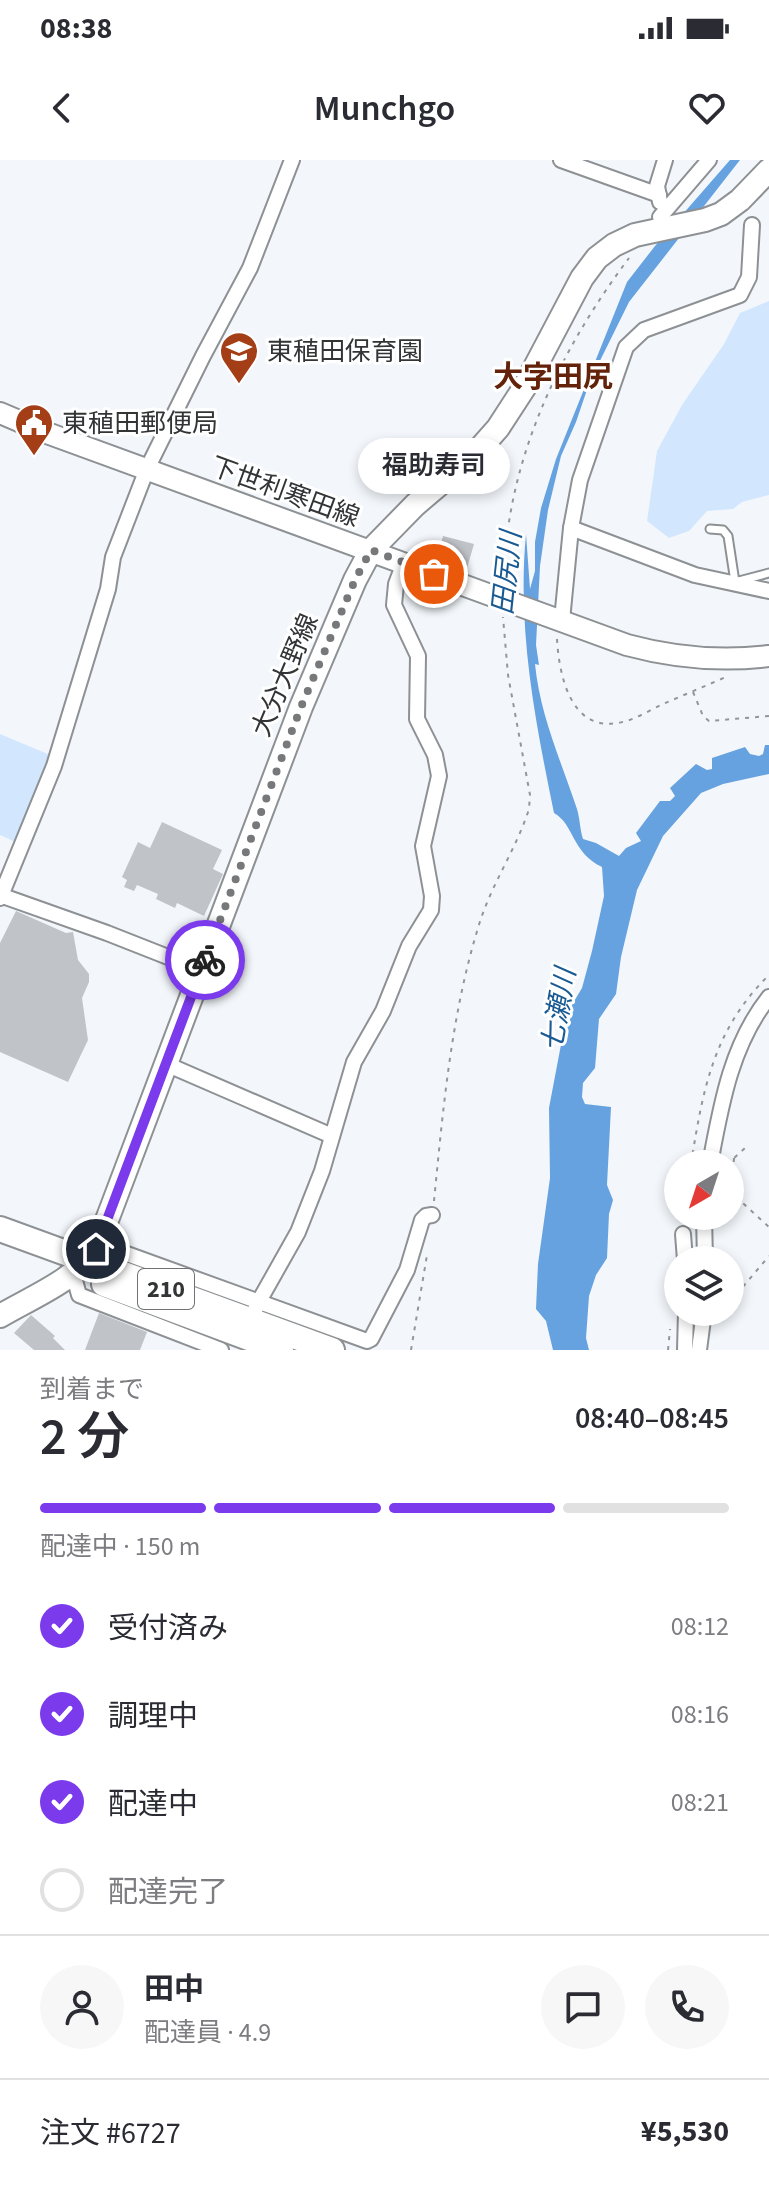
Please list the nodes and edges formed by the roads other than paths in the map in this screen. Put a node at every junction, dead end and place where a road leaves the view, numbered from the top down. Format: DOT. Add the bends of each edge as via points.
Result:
graph roads {
  1 [pos="292,160"];
  2 [pos="561,160"];
  3 [pos="665,160"];
  4 [pos="709,160"];
  5 [pos="769,170"];
  6 [pos="659,195"];
  7 [pos="658,225"];
  8 [pos="752,225"];
  9 [pos="0,413"];
  10 [pos="147,469"];
  11 [pos="571,528"];
  12 [pos="710,529"];
  13 [pos="371,550"];
  14 [pos="404,563"];
  15 [pos="769,573"];
  16 [pos="735,582"];
  17 [pos="769,591"];
  18 [pos="555,624"];
  19 [pos="769,656"];
  20 [pos="0,897"];
  21 [pos="201,970"];
  22 [pos="769,997"];
  23 [pos="166,1064"];
  24 [pos="332,1136"];
  25 [pos="718,1150"];
  26 [pos="432,1215"];
  27 [pos="0,1229"];
  28 [pos="683,1234"];
  29 [pos="0,1246"];
  30 [pos="684,1246"];
  31 [pos="127,1254"];
  32 [pos="81,1267"];
  33 [pos="0,1316"];
  34 [pos="686,1326"];
  35 [pos="702,1326"];
  36 [pos="248,1327"];
  37 [pos="221,1350"];
  38 [pos="281,1350"];
  39 [pos="332,1350"];
  40 [pos="685,1350"];
  41 [pos="699,1350"];
  1 -- 10 [label="street" via="250,268"];
  2 -- 6 [label="street"];
  3 -- 6 [label="street"];
  4 -- 7 [label="street"];
  5 -- 7 [label="main road, 大分大野線" via="712,218"];
  6 -- 7 [label="street"];
  7 -- 13 [label="main road, 大分大野線" via="620,241 597,258 498,428"];
  8 -- 11 [label="street" via="749,277 740,295 652,326 626,347 588,454"];
  9 -- 10 [label="main road, 下世利寒田線"];
  10 -- 13 [label="main road, 下世利寒田線"];
  10 -- 20 [label="street" via="113,557 54,766"];
  11 -- 16 [label="street" via="695,575"];
  11 -- 18 [label="street"];
  12 -- 16 [label="lane" via="728,536"];
  13 -- 14 [label="main road, 下世利寒田線"];
  13 -- 21 [label="main road, 大分大野線" via="301,707"];
  14 -- 18 [label="main road, 下世利寒田線"];
  14 -- 24 [label="street" via="394,605 418,656 417,719 439,776 423,846 432,904 354,1062"];
  15 -- 16 [label="lane"];
  16 -- 17 [label="street"];
  18 -- 19 [label="main road" via="666,654 722,660"];
  20 -- 21 [label="street"];
  21 -- 23 [label="main road, 大分大野線"];
  22 -- 25 [label="street" via="744,1036 731,1070"];
  23 -- 24 [label="street"];
  23 -- 32 [label="main road, 大分大野線" via="96,1249"];
  24 -- 36 [label="street" via="296,1237"];
  26 -- 36 [label="street" via="422,1220 407,1270 371,1339"];
  27 -- 32 [label="highway, 210"];
  28 -- 30 [label="street"];
  29 -- 32 [label="highway, 210"];
  31 -- 36 [label="street"];
  32 -- 33 [label="main road"];
  32 -- 36 [label="highway, 210"];
  32 -- 37 [label="street" via="79,1295"];
  34 -- 40 [label="street"];
  35 -- 41 [label="street"];
  36 -- 38 [label="highway, 210"];
  36 -- 39 [label="highway, 210"];
}
